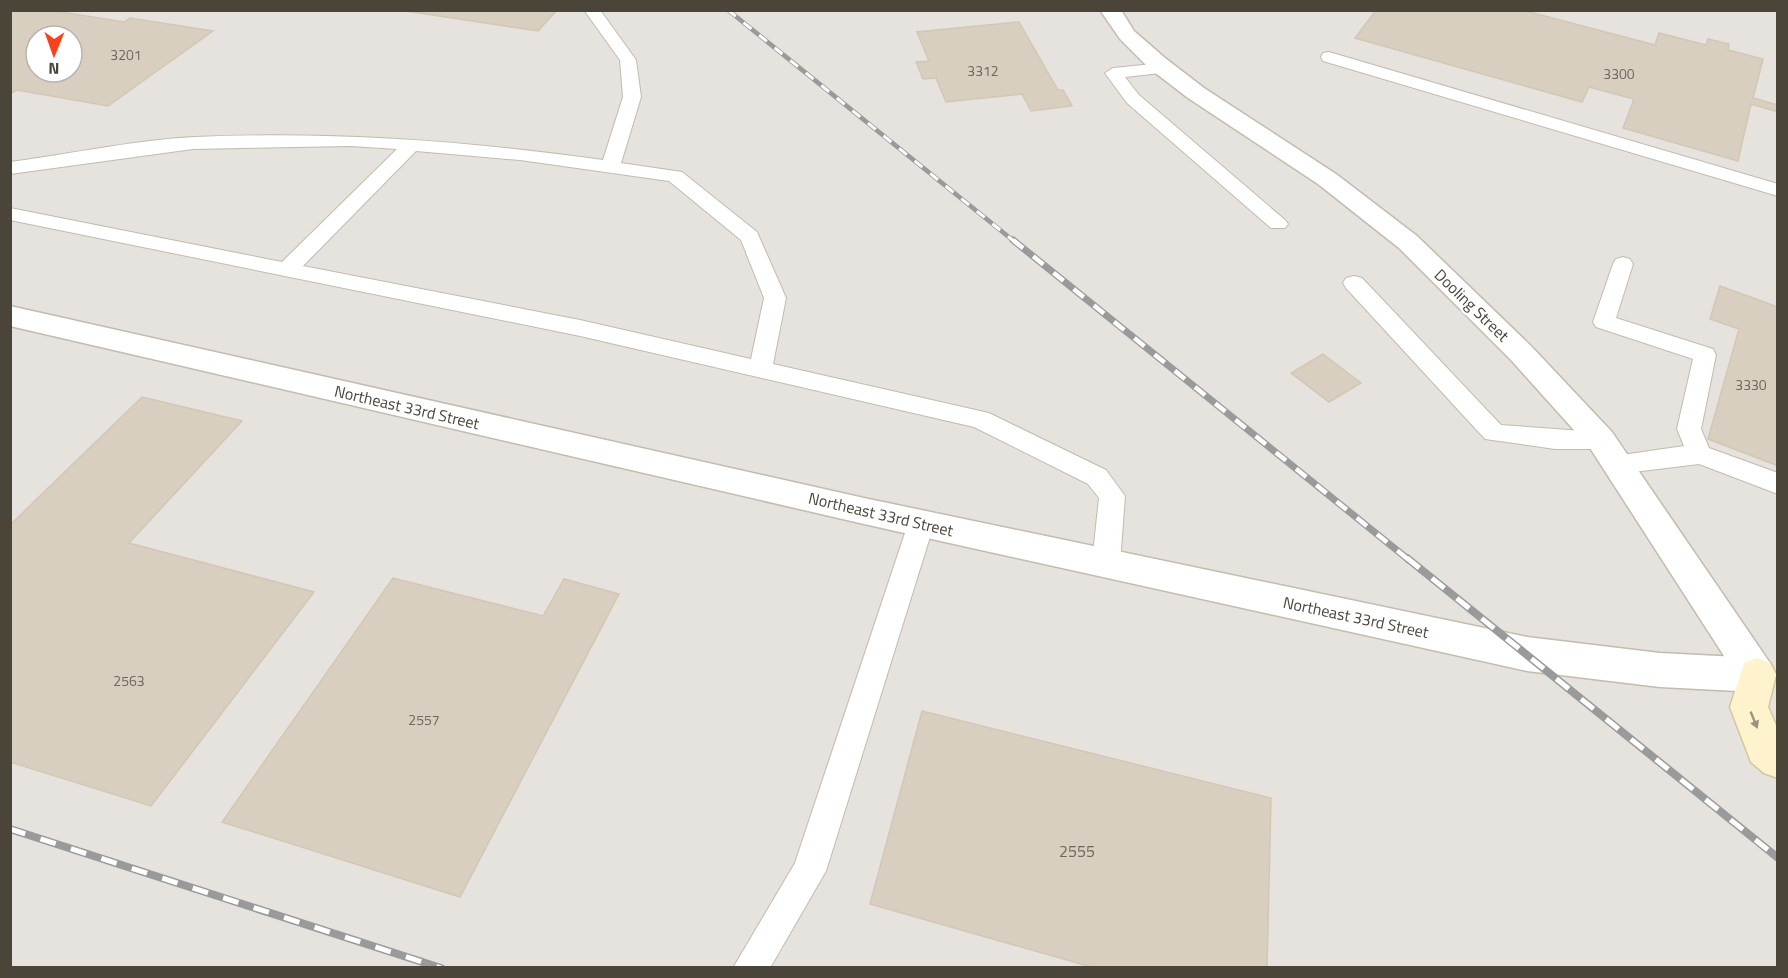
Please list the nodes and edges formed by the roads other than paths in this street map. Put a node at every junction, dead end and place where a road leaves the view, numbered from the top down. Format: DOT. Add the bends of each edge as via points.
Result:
graph roads {
  1 [pos="592,10"];
  2 [pos="1110,10"];
  3 [pos="1329,57"];
  4 [pos="1164,68"];
  5 [pos="412,145"];
  6 [pos="610,167"];
  7 [pos="10,168"];
  8 [pos="1778,190"];
  9 [pos="10,214"];
  10 [pos="1278,224"];
  11 [pos="1623,264"];
  12 [pos="285,271"];
  13 [pos="1354,284"];
  14 [pos="10,316"];
  15 [pos="761,368"];
  16 [pos="1601,440"];
  17 [pos="1701,454"];
  18 [pos="1617,464"];
  19 [pos="1778,484"];
  20 [pos="921,524"];
  21 [pos="1106,563"];
  22 [pos="1771,680"];
  23 [pos="1778,759"];
  24 [pos="750,968"];
  1 -- 6 [label="lane" via="628,60 632,98"];
  2 -- 4 [label="street, Dooling Street" via="1127,35"];
  3 -- 8 [label="lane"];
  4 -- 10 [label="lane" via="1113,73 1133,99"];
  4 -- 16 [label="street, Dooling Street" via="1327,179 1408,242 1521,353"];
  5 -- 6 [label="lane"];
  5 -- 7 [label="lane" via="351,140 194,143"];
  5 -- 12 [label="lane"];
  6 -- 15 [label="lane" via="675,176 750,237 776,298"];
  9 -- 12 [label="lane"];
  11 -- 17 [label="lane" via="1604,322 1705,355 1689,429"];
  12 -- 15 [label="lane" via="580,328"];
  13 -- 16 [label="lane" via="1494,433 1555,440"];
  14 -- 20 [label="street, Northeast 33rd Street"];
  15 -- 21 [label="lane" via="980,418 1096,477 1112,496"];
  16 -- 18 [label="street, Dooling Street"];
  17 -- 18 [label="lane"];
  17 -- 19 [label="lane"];
  18 -- 22 [label="street, Dooling Street"];
  20 -- 21 [label="street, Northeast 33rd Street"];
  20 -- 24 [label="lane" via="808,871"];
  21 -- 22 [label="street, Northeast 33rd Street" via="1527,654"];
  22 -- 23 [label="main road, one-way" via="1749,707 1765,749"];
}
